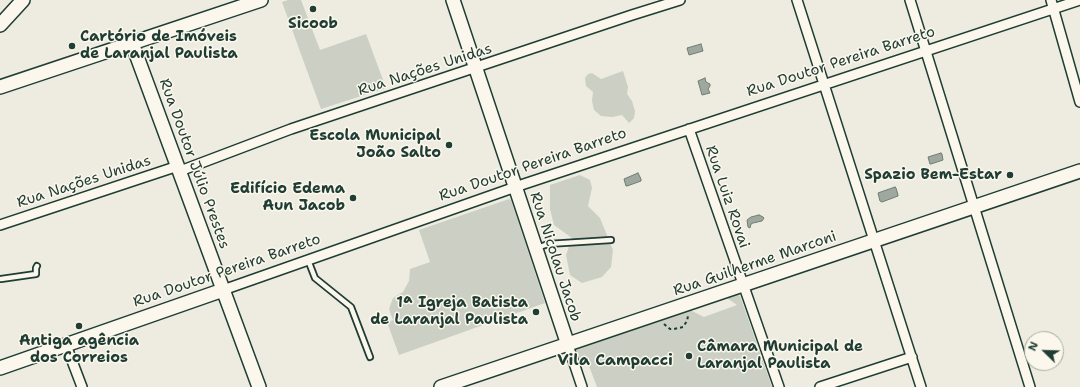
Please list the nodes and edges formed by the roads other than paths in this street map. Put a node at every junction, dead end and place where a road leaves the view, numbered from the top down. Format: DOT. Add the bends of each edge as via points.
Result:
graph roads {
  1 [pos="23,0"];
  2 [pos="261,0"];
  3 [pos="453,0"];
  4 [pos="680,0"];
  5 [pos="797,0"];
  6 [pos="910,0"];
  7 [pos="1080,0"];
  8 [pos="1052,4"];
  9 [pos="0,25"];
  10 [pos="132,43"];
  11 [pos="926,51"];
  12 [pos="475,68"];
  13 [pos="824,84"];
  14 [pos="0,87"];
  15 [pos="1080,102"];
  16 [pos="689,129"];
  17 [pos="179,168"];
  18 [pos="1080,171"];
  19 [pos="515,187"];
  20 [pos="974,208"];
  21 [pos="0,225"];
  22 [pos="611,240"];
  23 [pos="875,241"];
  24 [pos="536,248"];
  25 [pos="308,260"];
  26 [pos="37,266"];
  27 [pos="1,279"];
  28 [pos="743,285"];
  29 [pos="223,290"];
  30 [pos="66,345"];
  31 [pos="568,345"];
  32 [pos="370,357"];
  33 [pos="912,357"];
  34 [pos="3,364"];
  35 [pos="82,387"];
  36 [pos="259,387"];
  37 [pos="441,387"];
  38 [pos="582,387"];
  39 [pos="779,387"];
  40 [pos="820,387"];
  41 [pos="921,387"];
  42 [pos="1030,387"];
  1 -- 9 [label="street"];
  2 -- 10 [label="street"];
  3 -- 12 [label="street, Rua Nicolau Jacob"];
  4 -- 12 [label="street, Rua Nações Unidas"];
  5 -- 13 [label="street"];
  6 -- 11 [label="street"];
  7 -- 8 [label="street, Rua Doutor Pereira Barreto"];
  8 -- 11 [label="street, Rua Doutor Pereira Barreto"];
  8 -- 15 [label="street"];
  10 -- 14 [label="street"];
  10 -- 17 [label="street, Rua Doutor Júlio Prestes"];
  11 -- 13 [label="street, Rua Doutor Pereira Barreto"];
  11 -- 20 [label="street"];
  12 -- 17 [label="street, Rua Nações Unidas" via="291,128"];
  12 -- 19 [label="street, Rua Nicolau Jacob"];
  13 -- 16 [label="street, Rua Doutor Pereira Barreto"];
  13 -- 23 [label="street"];
  16 -- 19 [label="street, Rua Doutor Pereira Barreto"];
  16 -- 28 [label="street, Rua Luiz Rovai"];
  17 -- 21 [label="street, Rua Nações Unidas"];
  17 -- 29 [label="street, Rua Doutor Júlio Prestes"];
  18 -- 20 [label="street, Rua Guilherme Marconi"];
  19 -- 24 [label="street, Rua Nicolau Jacob"];
  19 -- 25 [label="street, Rua Doutor Pereira Barreto"];
  20 -- 23 [label="street, Rua Guilherme Marconi"];
  20 -- 42 [label="street"];
  22 -- 24 [label="lane" via="548,244"];
  23 -- 28 [label="street, Rua Guilherme Marconi"];
  23 -- 33 [label="street"];
  24 -- 31 [label="street, Rua Nicolau Jacob"];
  25 -- 29 [label="street, Rua Doutor Pereira Barreto"];
  25 -- 32 [label="lane" via="315,278 351,307"];
  26 -- 27 [label="lane" via="36,274"];
  28 -- 31 [label="street, Rua Guilherme Marconi"];
  28 -- 39 [label="street, Rua Luiz Rovai"];
  29 -- 30 [label="street, Rua Doutor Pereira Barreto"];
  29 -- 36 [label="street, Rua Doutor Júlio Prestes"];
  30 -- 34 [label="street, Rua Doutor Pereira Barreto"];
  30 -- 35 [label="street"];
  31 -- 37 [label="street, Rua Guilherme Marconi"];
  31 -- 38 [label="street, Rua Nicolau Jacob"];
  33 -- 40 [label="street"];
  33 -- 41 [label="street"];
}
